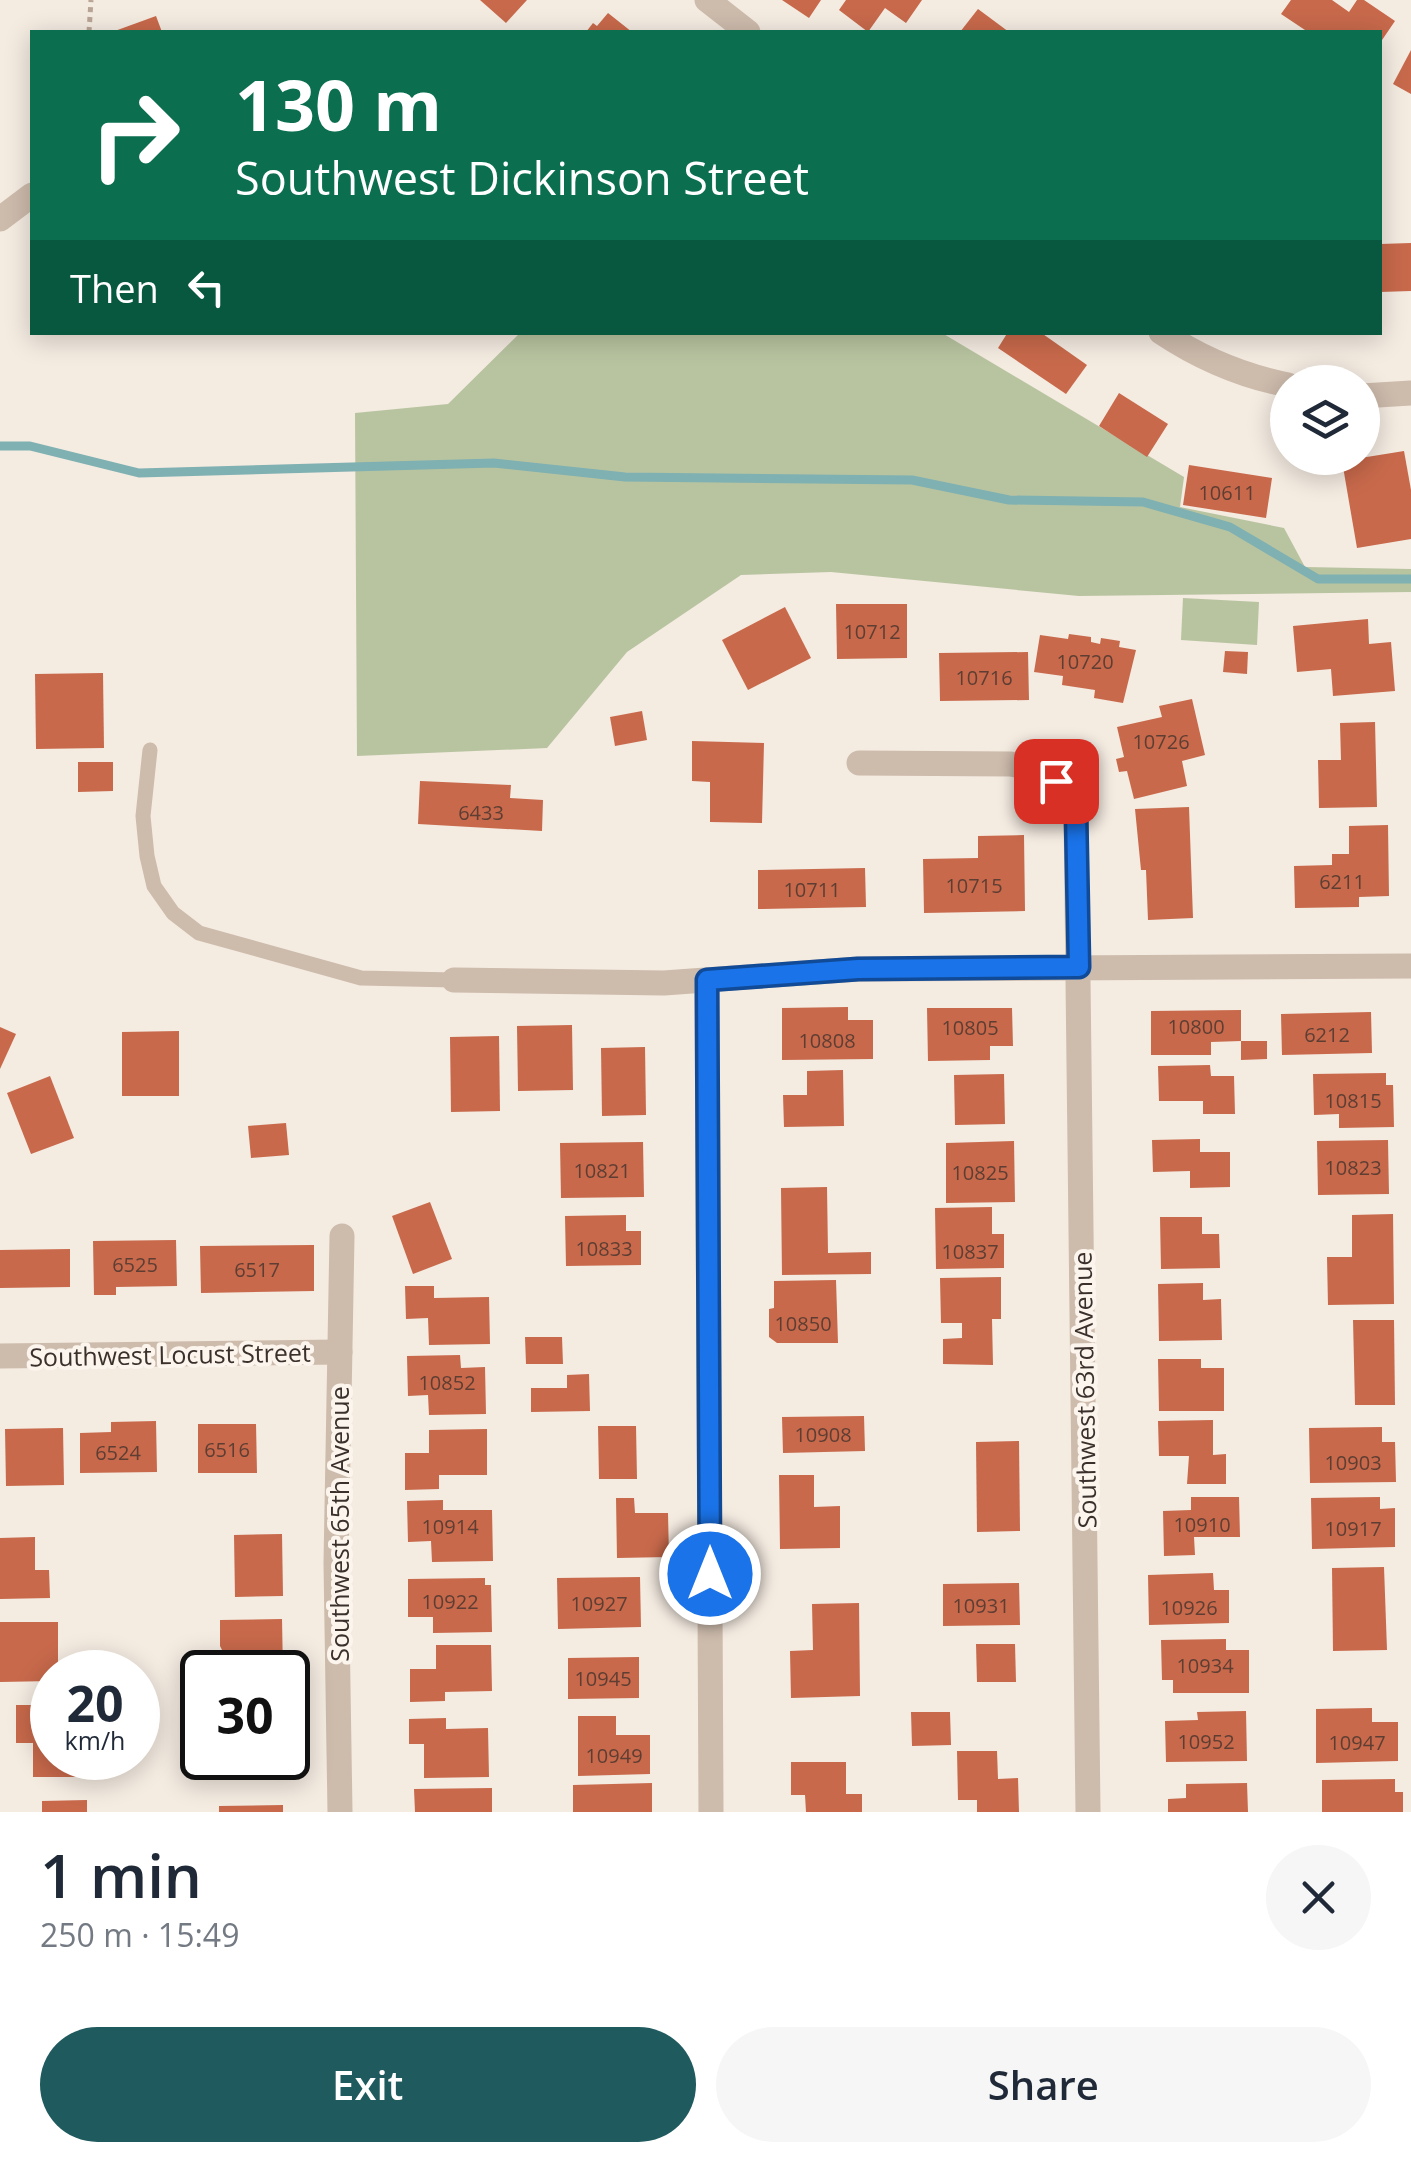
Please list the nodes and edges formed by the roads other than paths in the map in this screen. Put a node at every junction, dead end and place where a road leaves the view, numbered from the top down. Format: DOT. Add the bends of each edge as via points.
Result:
graph roads {
  1 [pos="707,0"];
  2 [pos="745,30"];
  3 [pos="30,197"];
  4 [pos="0,218"];
  5 [pos="1166,335"];
  6 [pos="1270,382"];
  7 [pos="1411,392"];
  8 [pos="1380,395"];
  9 [pos="150,750"];
  10 [pos="859,763"];
  11 [pos="1411,966"];
  12 [pos="1079,967"];
  13 [pos="454,980"];
  14 [pos="707,980"];
  15 [pos="342,1236"];
  16 [pos="340,1352"];
  17 [pos="0,1356"];
  18 [pos="340,1812"];
  19 [pos="711,1812"];
  20 [pos="1088,1812"];
  1 -- 2 [label="street"];
  3 -- 4 [label="street"];
  5 -- 6 [label="street"];
  7 -- 8 [label="street"];
  9 -- 13 [label="lane" via="143,816 147,856 154,886 173,913 199,932 360,978"];
  10 -- 12 [label="street, Southwest 63rd Avenue" via="1012,764 1056,781 1076,812"];
  11 -- 12 [label="street"];
  12 -- 14 [label="street" via="858,969"];
  12 -- 20 [label="street, Southwest 63rd Avenue"];
  13 -- 14 [label="street"];
  14 -- 19 [label="street"];
  15 -- 16 [label="street, Southwest 65th Avenue"];
  16 -- 17 [label="street, Southwest Locust Street"];
  16 -- 18 [label="street, Southwest 65th Avenue"];
}
